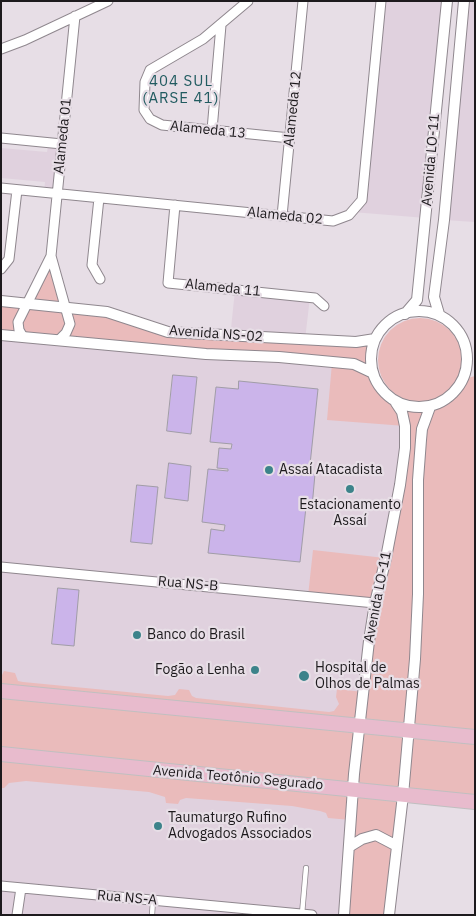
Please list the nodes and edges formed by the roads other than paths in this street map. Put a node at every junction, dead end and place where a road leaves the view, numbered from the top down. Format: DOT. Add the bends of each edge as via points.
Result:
graph roads {
  1 [pos="108,1"];
  2 [pos="248,1"];
  3 [pos="303,1"];
  4 [pos="381,1"];
  5 [pos="447,1"];
  6 [pos="464,1"];
  7 [pos="75,16"];
  8 [pos="221,25"];
  9 [pos="1,49"];
  10 [pos="212,130"];
  11 [pos="1,138"];
  12 [pos="290,138"];
  13 [pos="62,144"];
  14 [pos="1,188"];
  15 [pos="17,190"];
  16 [pos="58,194"];
  17 [pos="99,198"];
  18 [pos="175,205"];
  19 [pos="282,216"];
  20 [pos="51,256"];
  21 [pos="1,269"];
  22 [pos="100,279"];
  23 [pos="1,301"];
  24 [pos="27,304"];
  25 [pos="324,306"];
  26 [pos="67,308"];
  27 [pos="406,314"];
  28 [pos="439,314"];
  29 [pos="1,335"];
  30 [pos="23,337"];
  31 [pos="59,340"];
  32 [pos="375,340"];
  33 [pos="465,344"];
  34 [pos="475,354"];
  35 [pos="372,372"];
  36 [pos="475,376"];
  37 [pos="464,379"];
  38 [pos="396,403"];
  39 [pos="430,407"];
  40 [pos="1,567"];
  41 [pos="374,603"];
  42 [pos="1,691"];
  43 [pos="360,726"];
  44 [pos="410,731"];
  45 [pos="475,737"];
  46 [pos="1,754"];
  47 [pos="353,790"];
  48 [pos="404,795"];
  49 [pos="475,802"];
  50 [pos="397,846"];
  51 [pos="349,847"];
  52 [pos="306,868"];
  53 [pos="1,886"];
  54 [pos="21,888"];
  55 [pos="153,900"];
  56 [pos="247,912"];
  57 [pos="152,914"];
  58 [pos="296,914"];
  59 [pos="17,915"];
  60 [pos="158,915"];
  61 [pos="312,915"];
  62 [pos="344,915"];
  63 [pos="389,915"];
  1 -- 7 [label="street"];
  2 -- 8 [label="street, Alameda 13"];
  3 -- 12 [label="street, Alameda 12"];
  4 -- 19 [label="street, Alameda 02" via="362,200 349,215 333,221"];
  5 -- 27 [label="street, Avenida LO-11" via="416,300"];
  6 -- 28 [label="street, Avenida LO-11" via="434,297"];
  7 -- 9 [label="street"];
  7 -- 13 [label="street, Alameda 01"];
  8 -- 10 [label="street"];
  8 -- 10 [label="street, Alameda 13" via="150,70 145,82 144,110 150,119 162,125"];
  10 -- 12 [label="street, Alameda 13"];
  11 -- 13 [label="street"];
  12 -- 19 [label="street, Alameda 12"];
  13 -- 16 [label="street, Alameda 01"];
  14 -- 15 [label="street, Alameda 02"];
  15 -- 16 [label="street, Alameda 02"];
  15 -- 21 [label="street" via="9,259"];
  16 -- 17 [label="street, Alameda 02"];
  16 -- 20 [label="street, Alameda 01"];
  17 -- 18 [label="street, Alameda 02"];
  17 -- 22 [label="street" via="92,265"];
  18 -- 19 [label="street, Alameda 02"];
  18 -- 25 [label="street, Alameda 11" via="168,283 315,298"];
  20 -- 24 [label="street, Alameda 01"];
  20 -- 26 [label="street, Alameda 01"];
  23 -- 24 [label="street, Avenida NS-02"];
  24 -- 26 [label="street, Avenida NS-02"];
  24 -- 30 [label="street, Alameda 01" via="18,322"];
  26 -- 31 [label="street, Alameda 01" via="70,324"];
  26 -- 32 [label="street, Avenida NS-02" via="107,312 168,332 356,342"];
  27 -- 28 [label="street" via="422,311"];
  27 -- 32 [label="street" via="394,320"];
  28 -- 33 [label="street" via="454,325"];
  29 -- 30 [label="street, Avenida NS-02"];
  30 -- 31 [label="street, Avenida NS-02"];
  31 -- 35 [label="street, Avenida NS-02" via="354,364"];
  32 -- 35 [label="street"];
  33 -- 34 [label="street"];
  33 -- 37 [label="street"];
  35 -- 38 [label="street" via="382,390"];
  36 -- 37 [label="street"];
  37 -- 39 [label="street" via="446,399"];
  38 -- 39 [label="street"];
  38 -- 41 [label="street, Avenida LO-11" via="405,426 405,448 386,558"];
  39 -- 44 [label="street" via="422,429 418,480 418,594"];
  40 -- 41 [label="street, Rua NS-B"];
  41 -- 43 [label="street, Avenida LO-11"];
  42 -- 43 [label="main road"];
  43 -- 44 [label="main road"];
  43 -- 47 [label="street, Avenida LO-11"];
  44 -- 45 [label="main road"];
  44 -- 48 [label="street"];
  46 -- 47 [label="main road, Avenida Teotônio Segurado"];
  47 -- 48 [label="main road, Avenida Teotônio Segurado"];
  47 -- 51 [label="street, Avenida LO-11"];
  48 -- 49 [label="main road, Avenida Teotônio Segurado"];
  48 -- 50 [label="street"];
  50 -- 51 [label="street" via="376,835"];
  50 -- 63 [label="street"];
  51 -- 62 [label="street, Avenida LO-11"];
  52 -- 58 [label="lane"];
  53 -- 54 [label="street, Rua NS-A"];
  54 -- 55 [label="street, Rua NS-A"];
  54 -- 59 [label="street"];
  55 -- 56 [label="street, Rua NS-A"];
  55 -- 57 [label="lane"];
  56 -- 58 [label="street, Rua NS-A"];
  57 -- 60 [label="lane"];
  58 -- 61 [label="street, Rua NS-A"];
}
